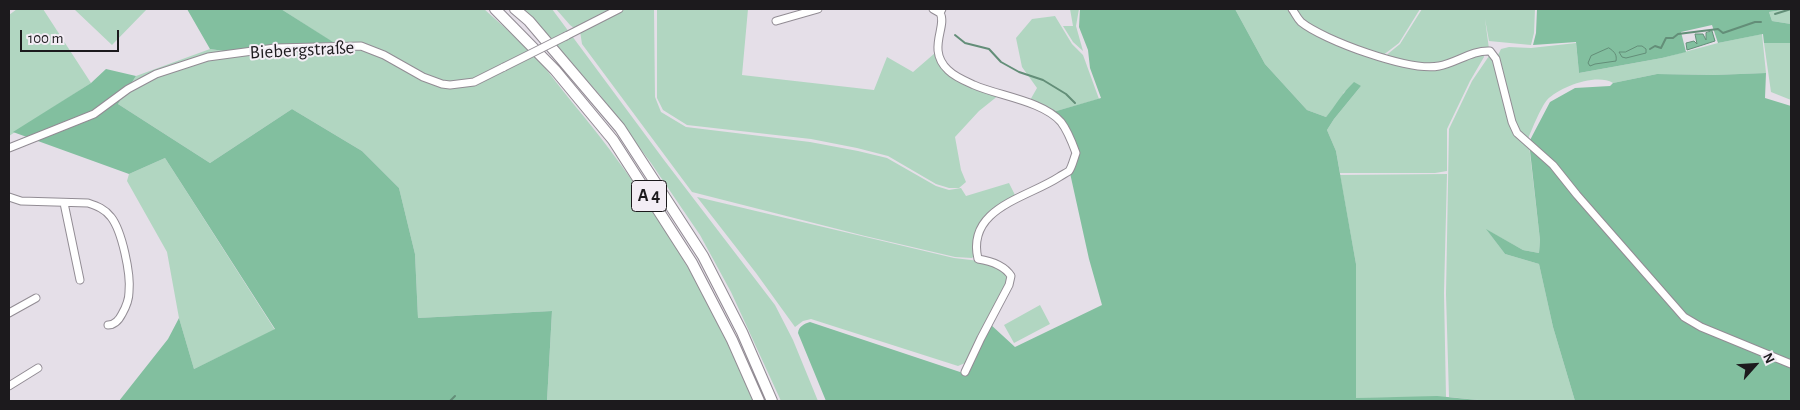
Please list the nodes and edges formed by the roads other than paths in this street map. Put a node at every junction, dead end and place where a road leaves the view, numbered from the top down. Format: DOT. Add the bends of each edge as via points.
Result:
graph roads {
  1 [pos="495,9"];
  2 [pos="515,9"];
  3 [pos="619,9"];
  4 [pos="818,9"];
  5 [pos="933,9"];
  6 [pos="1292,9"];
  7 [pos="941,11"];
  8 [pos="776,21"];
  9 [pos="9,148"];
  10 [pos="9,197"];
  11 [pos="64,203"];
  12 [pos="80,280"];
  13 [pos="36,298"];
  14 [pos="9,313"];
  15 [pos="108,325"];
  16 [pos="1791,364"];
  17 [pos="38,368"];
  18 [pos="965,372"];
  19 [pos="9,386"];
  20 [pos="759,401"];
  21 [pos="772,401"];
  1 -- 20 [label="highway, A 4" via="555,70 613,140 692,263"];
  2 -- 21 [label="highway, A 4" via="620,128 704,256"];
  3 -- 9 [label="street, Biebergstraße, bridge" via="474,82 450,85 434,82 361,46 276,48 208,57 156,74 128,89 94,114"];
  4 -- 8 [label="street"];
  5 -- 7 [label="street"];
  6 -- 16 [label="street" via="1307,26 1370,55 1404,63 1440,66 1481,51 1490,51 1496,59 1512,122 1518,133 1554,165 1684,317"];
  7 -- 18 [label="street" via="938,45 940,59 948,70 984,90 1054,115 1067,131 1076,153 1069,170 1046,186 1002,205 979,232 976,239 978,259 1007,269 1011,276"];
  10 -- 11 [label="street" via="21,201"];
  11 -- 12 [label="street"];
  11 -- 15 [label="street" via="98,206 116,225 130,278 130,290 120,319"];
  13 -- 14 [label="street"];
  17 -- 19 [label="street"];
}
